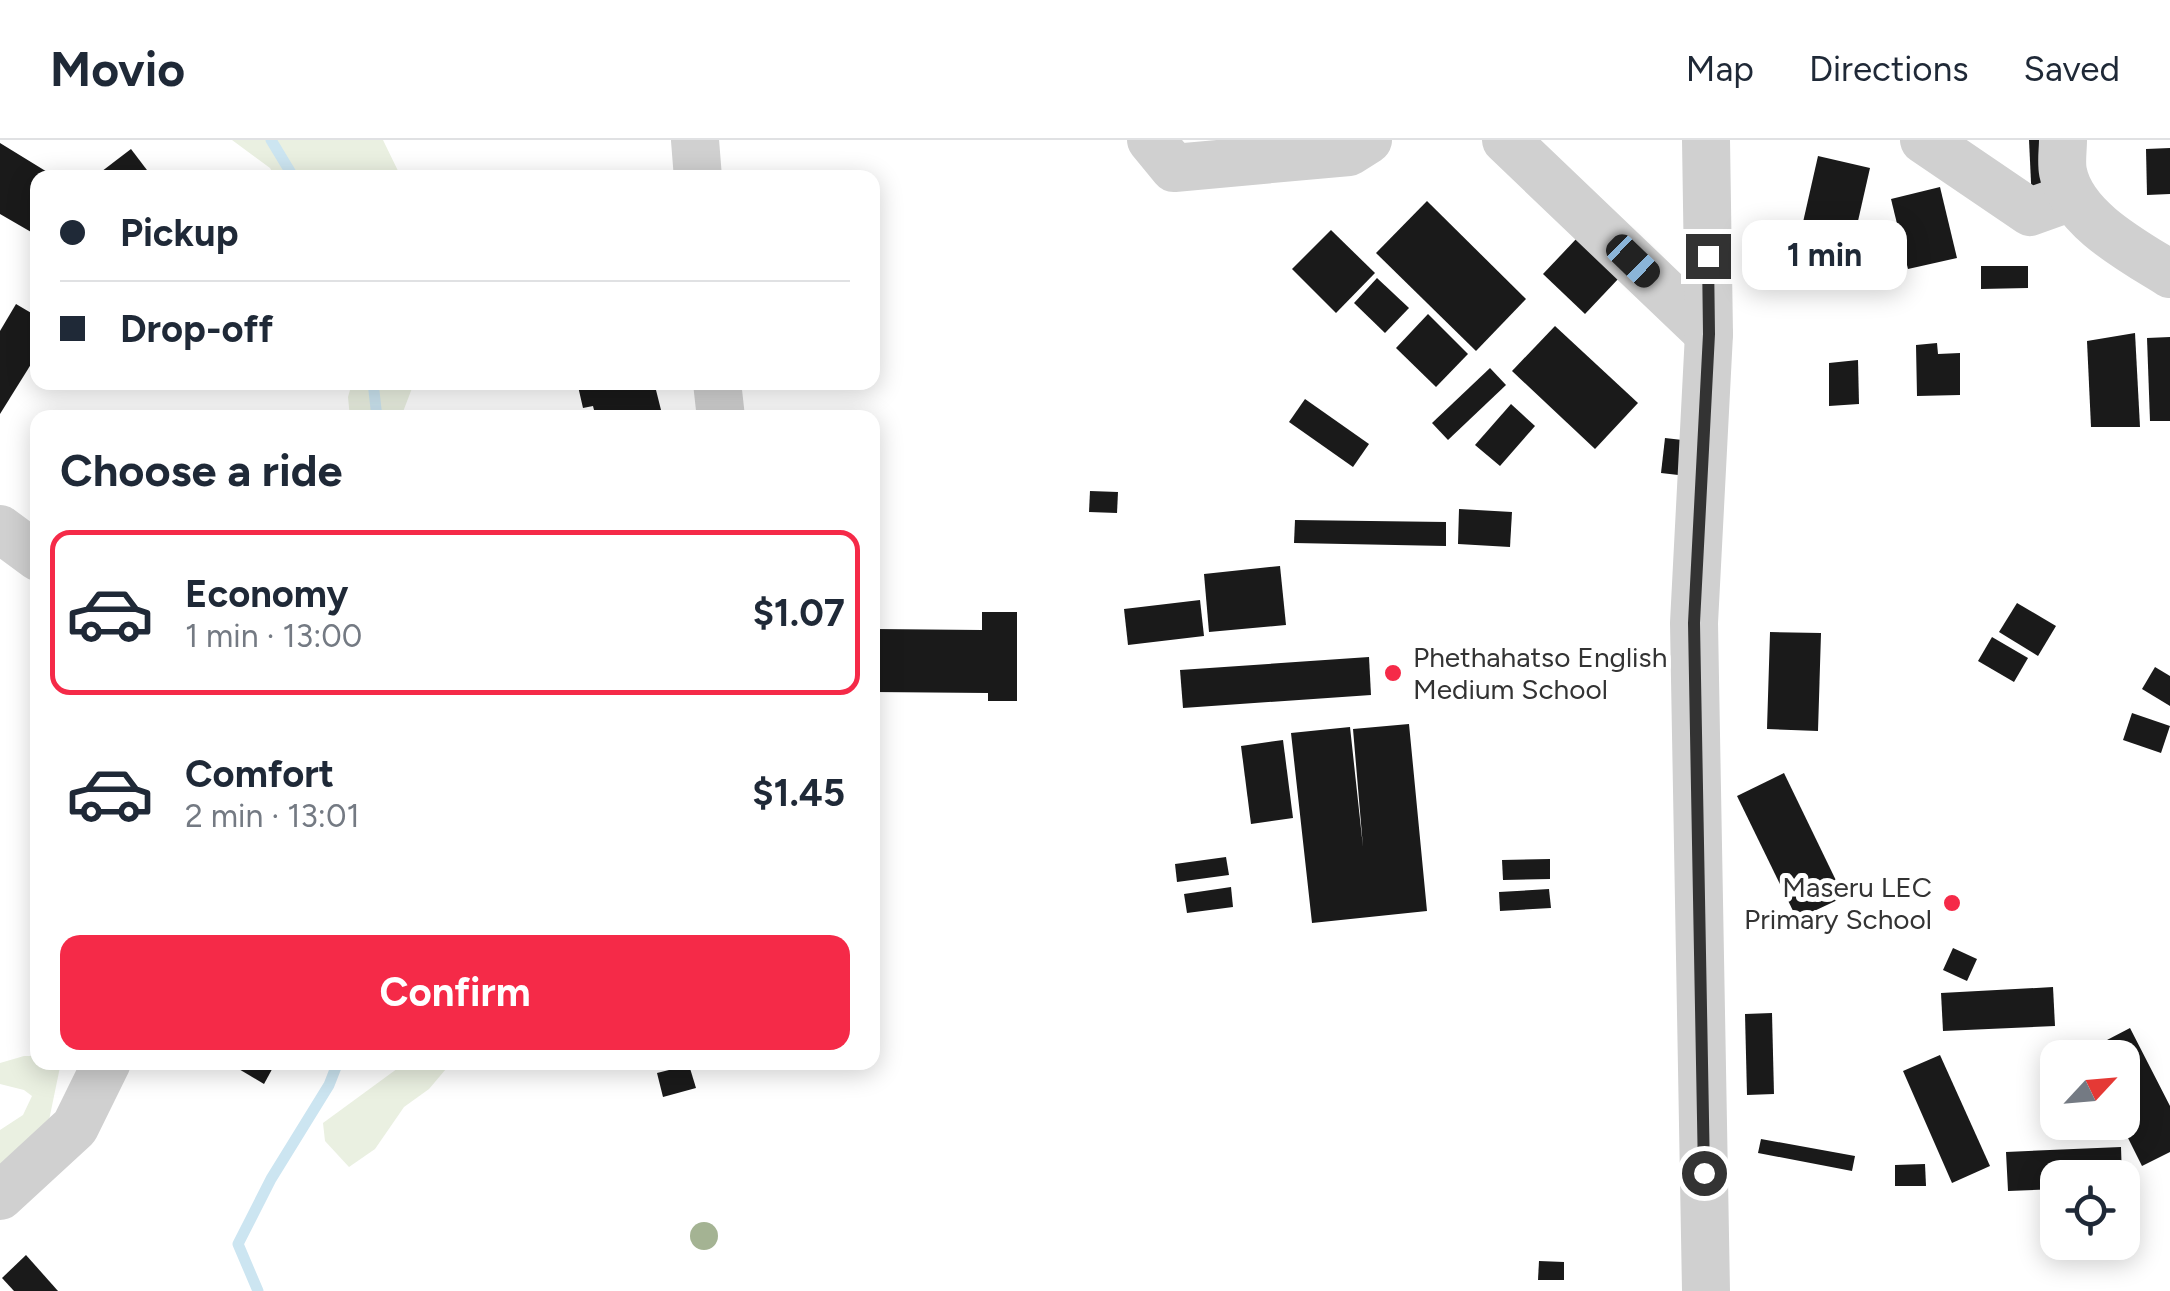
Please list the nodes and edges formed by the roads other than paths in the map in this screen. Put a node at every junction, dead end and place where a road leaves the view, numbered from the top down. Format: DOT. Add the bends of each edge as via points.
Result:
graph roads {
  1 [pos="695,140"];
  2 [pos="1151,140"];
  3 [pos="1368,140"];
  4 [pos="1506,140"];
  5 [pos="1706,140"];
  6 [pos="1924,140"];
  7 [pos="2062,140"];
  8 [pos="697,170"];
  9 [pos="2072,197"];
  10 [pos="2170,274"];
  11 [pos="1709,334"];
  12 [pos="0,529"];
  13 [pos="30,551"];
  14 [pos="103,1070"];
  15 [pos="0,1196"];
  16 [pos="1706,1291"];
  1 -- 8 [label="street"];
  2 -- 3 [label="street" via="1174,168 1349,152"];
  4 -- 11 [label="street"];
  5 -- 11 [label="street"];
  6 -- 9 [label="street" via="2030,212"];
  7 -- 9 [label="street"];
  9 -- 10 [label="street" via="2114,240"];
  11 -- 16 [label="street" via="1694,623"];
  12 -- 13 [label="street"];
  14 -- 15 [label="street" via="75,1127"];
}
